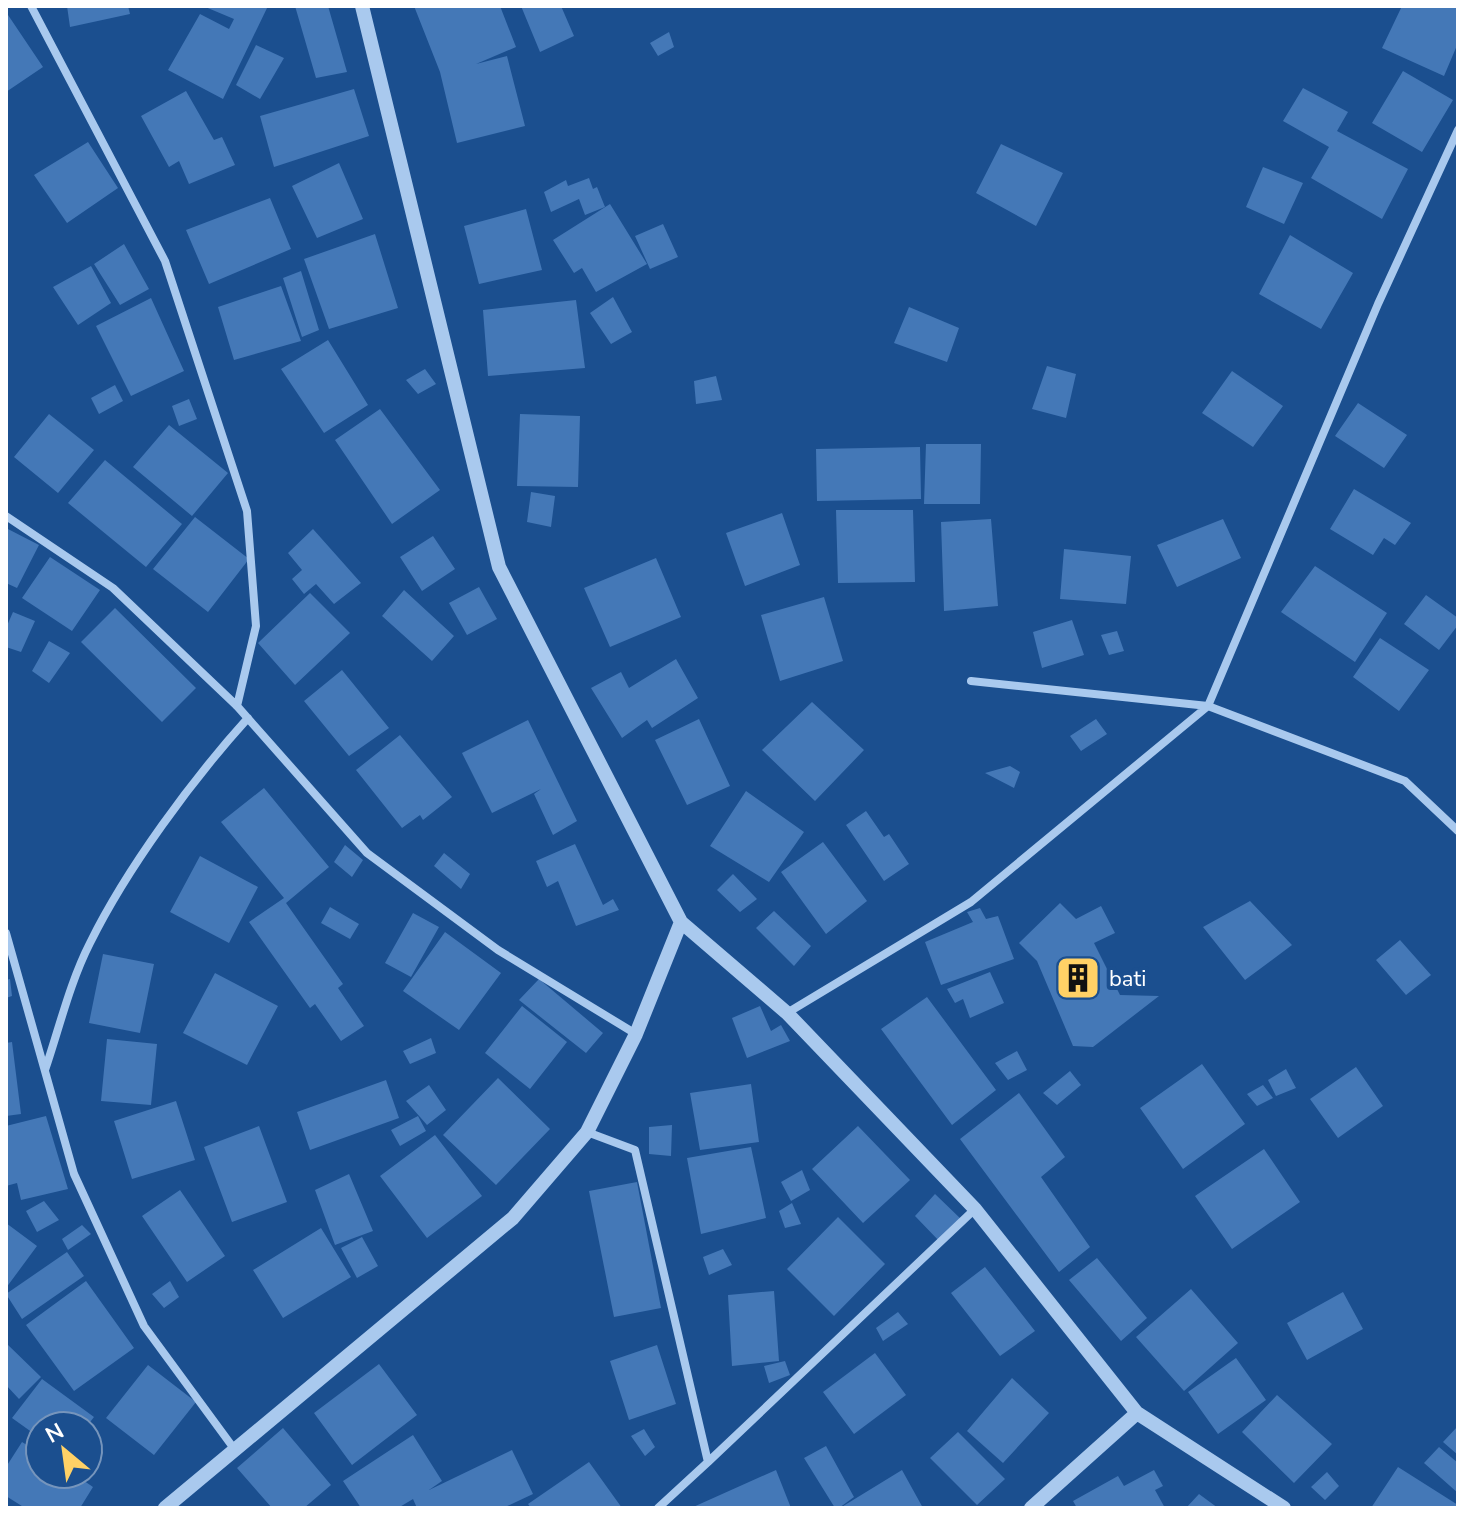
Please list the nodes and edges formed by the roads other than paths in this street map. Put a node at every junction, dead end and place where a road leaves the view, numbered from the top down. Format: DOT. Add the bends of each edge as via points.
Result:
graph roads {
  1 [pos="31,6"];
  2 [pos="362,6"];
  3 [pos="1458,130"];
  4 [pos="6,516"];
  5 [pos="971,681"];
  6 [pos="237,706"];
  7 [pos="1208,706"];
  8 [pos="248,718"];
  9 [pos="1458,831"];
  10 [pos="681,922"];
  11 [pos="6,936"];
  12 [pos="787,1013"];
  13 [pos="636,1034"];
  14 [pos="45,1071"];
  15 [pos="587,1132"];
  16 [pos="975,1209"];
  17 [pos="1137,1413"];
  18 [pos="235,1450"];
  19 [pos="708,1462"];
  20 [pos="165,1508"];
  21 [pos="658,1508"];
  22 [pos="1031,1508"];
  23 [pos="1284,1508"];
  1 -- 6 [label="street" via="165,261 247,511 256,626"];
  2 -- 10 [label="street" via="499,567"];
  3 -- 7 [label="street" via="1378,304"];
  4 -- 6 [label="street" via="113,588"];
  5 -- 7 [label="street"];
  6 -- 8 [label="street"];
  7 -- 9 [label="street" via="1405,781"];
  7 -- 12 [label="street" via="971,902"];
  8 -- 13 [label="street" via="367,853 498,950"];
  8 -- 14 [label="street" via="212,758 89,944"];
  10 -- 12 [label="street"];
  10 -- 13 [label="street"];
  11 -- 14 [label="street"];
  12 -- 16 [label="street"];
  13 -- 15 [label="street"];
  14 -- 18 [label="street" via="74,1174 144,1326"];
  15 -- 18 [label="street" via="513,1218"];
  15 -- 19 [label="street" via="635,1150"];
  16 -- 17 [label="street"];
  16 -- 19 [label="street"];
  17 -- 22 [label="street"];
  17 -- 23 [label="street"];
  18 -- 20 [label="street"];
  19 -- 21 [label="street"];
}
